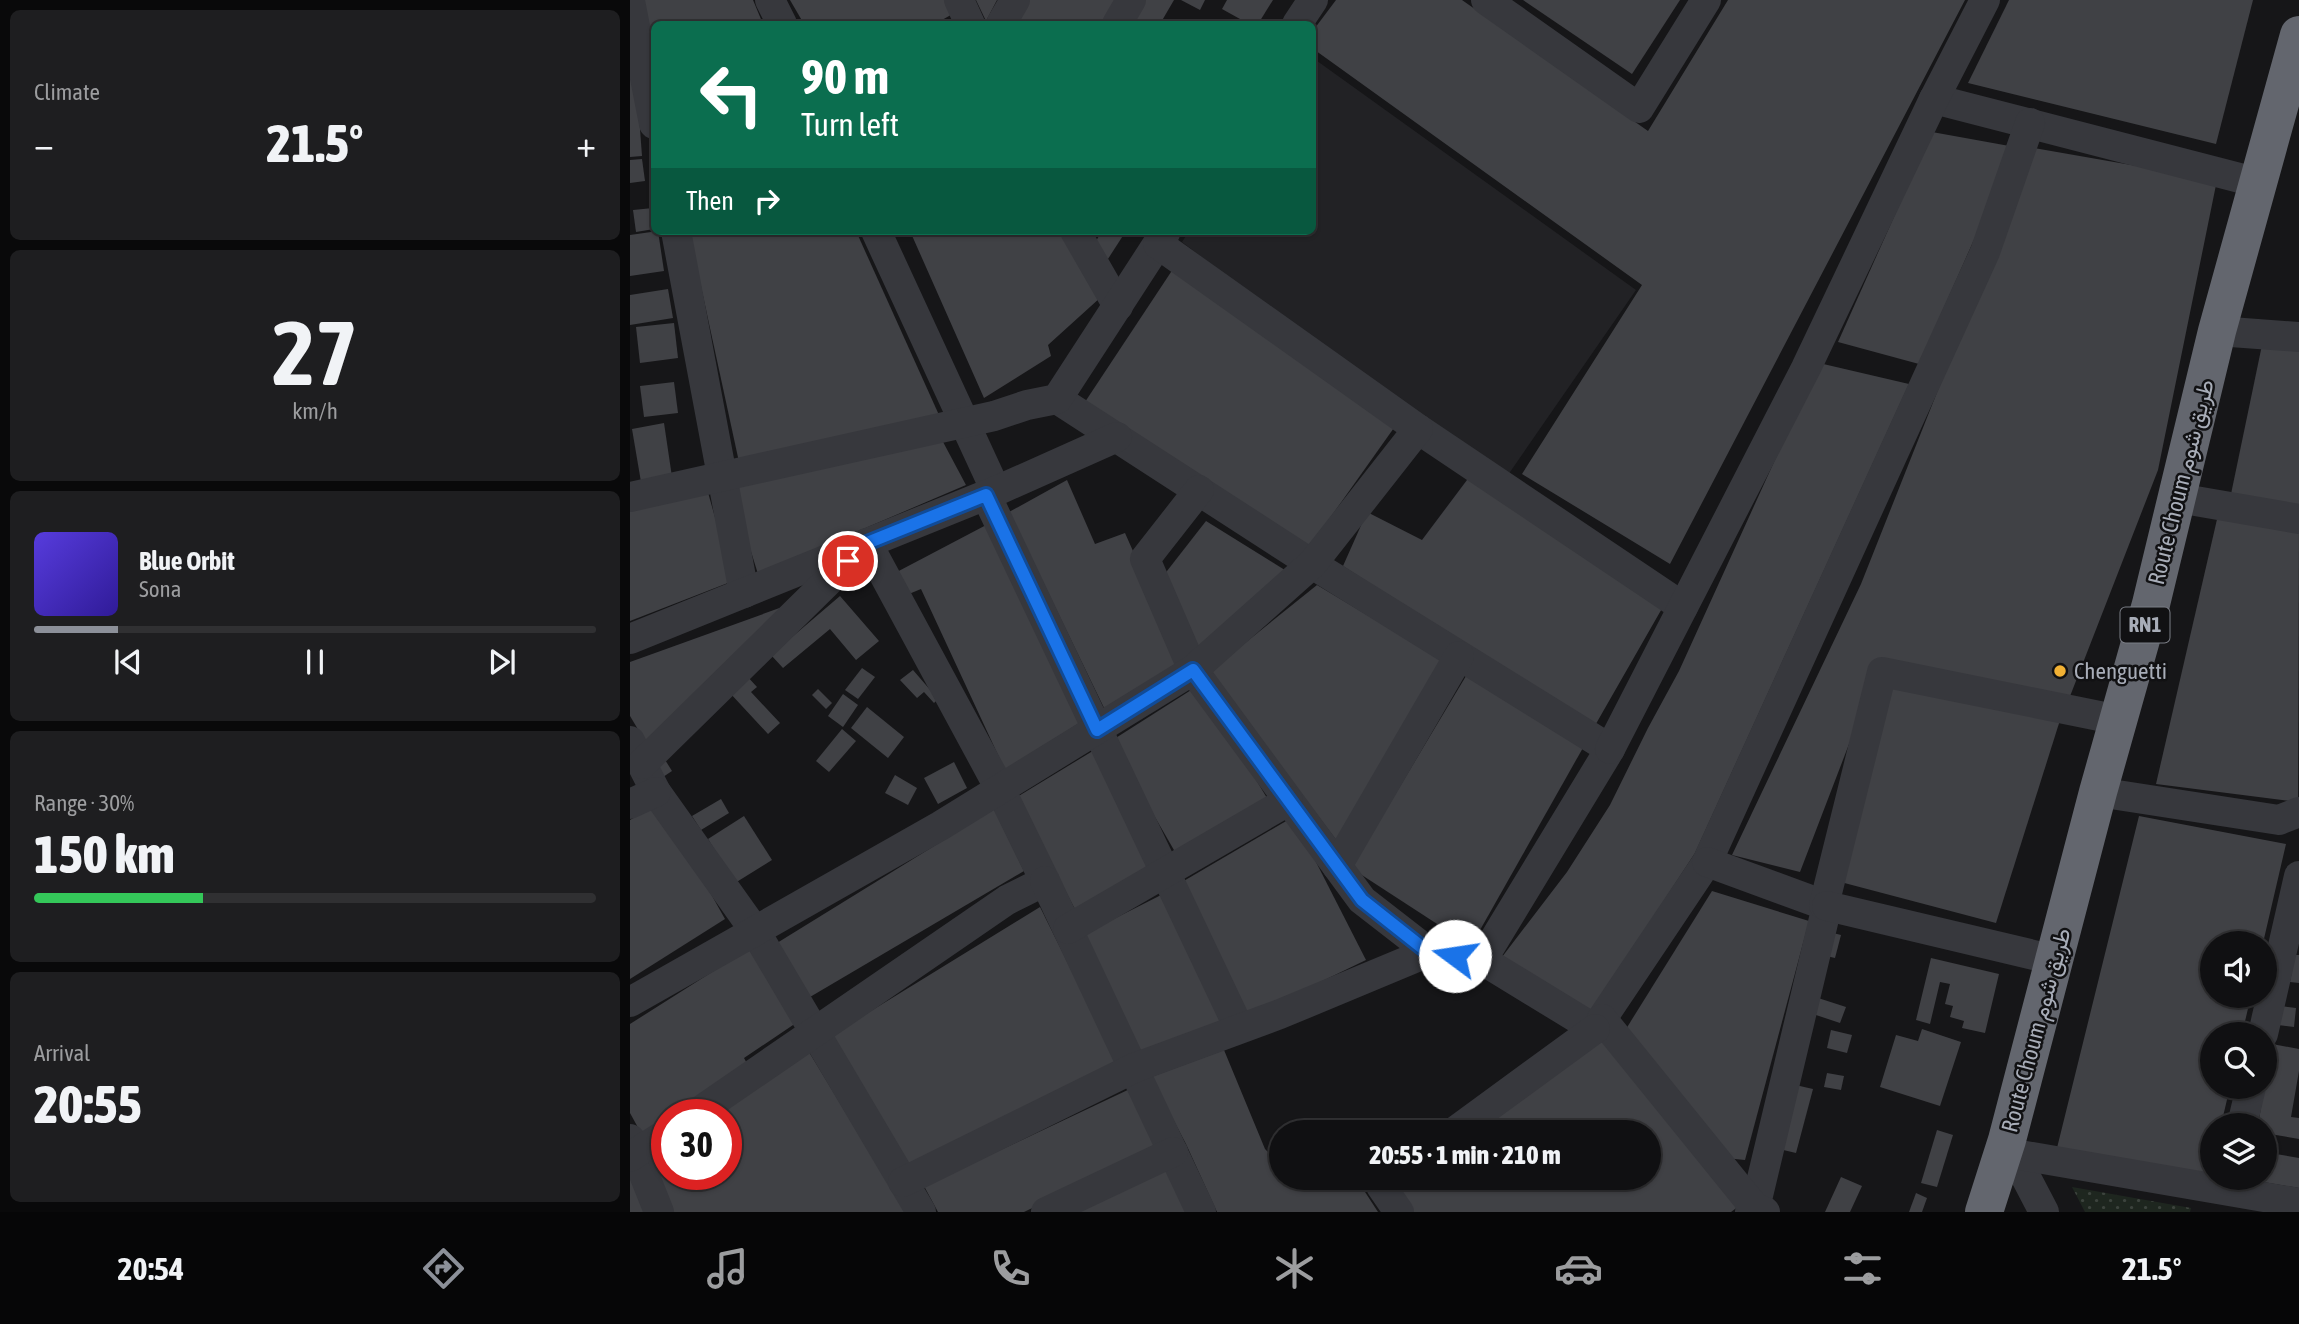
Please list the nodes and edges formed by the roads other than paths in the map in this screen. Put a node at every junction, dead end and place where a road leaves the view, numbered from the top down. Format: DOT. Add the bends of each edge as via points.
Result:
graph roads {
  1 [pos="770,0"];
  2 [pos="959,0"];
  3 [pos="1015,0"];
  4 [pos="1132,0"];
  5 [pos="1312,0"];
  6 [pos="1486,0"];
  7 [pos="1706,0"];
  8 [pos="1985,0"];
  9 [pos="630,1"];
  10 [pos="780,21"];
  11 [pos="969,21"];
  12 [pos="1003,21"];
  13 [pos="1119,21"];
  14 [pos="1299,21"];
  15 [pos="2299,35"];
  16 [pos="1934,99"];
  17 [pos="2290,104"];
  18 [pos="651,109"];
  19 [pos="2030,123"];
  20 [pos="2259,183"];
  21 [pos="677,235"];
  22 [pos="878,235"];
  23 [pos="1077,235"];
  24 [pos="1162,237"];
  25 [pos="1118,306"];
  26 [pos="2217,331"];
  27 [pos="2299,337"];
  28 [pos="1057,399"];
  29 [pos="963,422"];
  30 [pos="1418,429"];
  31 [pos="1116,438"];
  32 [pos="1080,454"];
  33 [pos="723,476"];
  34 [pos="1199,490"];
  35 [pos="991,493"];
  36 [pos="630,497"];
  37 [pos="2178,498"];
  38 [pos="2299,519"];
  39 [pos="867,543"];
  40 [pos="1312,564"];
  41 [pos="744,593"];
  42 [pos="1683,607"];
  43 [pos="630,639"];
  44 [pos="1460,656"];
  45 [pos="1193,670"];
  46 [pos="2119,720"];
  47 [pos="1097,730"];
  48 [pos="1611,749"];
  49 [pos="636,752"];
  50 [pos="1000,789"];
  51 [pos="2098,792"];
  52 [pos="643,798"];
  53 [pos="1288,801"];
  54 [pos="2299,812"];
  55 [pos="1707,862"];
  56 [pos="1337,866"];
  57 [pos="1163,873"];
  58 [pos="2299,876"];
  59 [pos="1045,881"];
  60 [pos="1825,905"];
  61 [pos="1068,929"];
  62 [pos="755,931"];
  63 [pos="1429,953"];
  64 [pos="1482,960"];
  65 [pos="2055,960"];
  66 [pos="630,1002"];
  67 [pos="2266,1022"];
  68 [pos="1599,1024"];
  69 [pos="1239,1028"];
  70 [pos="816,1031"];
  71 [pos="1134,1068"];
  72 [pos="717,1099"];
  73 [pos="1470,1120"];
  74 [pos="651,1141"];
  75 [pos="2010,1147"];
  76 [pos="632,1150"];
  77 [pos="1173,1152"];
  78 [pos="903,1181"];
  79 [pos="1384,1190"];
  80 [pos="2225,1194"];
  81 [pos="2299,1203"];
  82 [pos="1757,1211"];
  83 [pos="659,1212"];
  84 [pos="921,1212"];
  85 [pos="1046,1212"];
  86 [pos="1200,1212"];
  87 [pos="1399,1212"];
  88 [pos="1984,1212"];
  89 [pos="2044,1212"];
  1 -- 10 [label="street"];
  2 -- 11 [label="street"];
  3 -- 12 [label="street"];
  4 -- 13 [label="street"];
  5 -- 14 [label="street"];
  6 -- 7 [label="street" via="1639,108"];
  8 -- 16 [label="street"];
  9 -- 18 [label="street"];
  15 -- 17 [label="highway, Route Choum طريق شوم / RN1"];
  16 -- 19 [label="street"];
  16 -- 42 [label="street" via="1806,368"];
  17 -- 20 [label="highway, Route Choum طريق شوم / RN1"];
  19 -- 20 [label="street"];
  19 -- 55 [label="street" via="1985,252"];
  20 -- 26 [label="highway, Route Choum طريق شوم / RN1"];
  21 -- 33 [label="street"];
  22 -- 29 [label="street"];
  23 -- 25 [label="street"];
  24 -- 25 [label="street"];
  24 -- 30 [label="street"];
  25 -- 28 [label="street"];
  26 -- 27 [label="street"];
  26 -- 37 [label="highway, Route Choum طريق شوم / RN1"];
  28 -- 29 [label="street"];
  28 -- 31 [label="street"];
  28 -- 32 [label="street"];
  29 -- 33 [label="street"];
  29 -- 35 [label="street"];
  30 -- 40 [label="street"];
  30 -- 42 [label="street"];
  31 -- 32 [label="street"];
  31 -- 34 [label="street"];
  32 -- 35 [label="street"];
  33 -- 36 [label="street"];
  33 -- 41 [label="street"];
  34 -- 40 [label="street"];
  34 -- 45 [label="street" via="1145,559"];
  35 -- 39 [label="street"];
  35 -- 47 [label="street"];
  37 -- 38 [label="street"];
  37 -- 46 [label="highway, Route Choum طريق شوم / RN1"];
  39 -- 41 [label="street"];
  39 -- 49 [label="street"];
  39 -- 50 [label="street"];
  40 -- 44 [label="street"];
  40 -- 45 [label="street"];
  41 -- 43 [label="street"];
  42 -- 48 [label="street"];
  44 -- 48 [label="street"];
  44 -- 56 [label="street"];
  45 -- 47 [label="street"];
  45 -- 53 [label="street"];
  46 -- 51 [label="highway, Route Choum طريق شوم / RN1"];
  46 -- 60 [label="street" via="1882,672"];
  47 -- 50 [label="street"];
  47 -- 57 [label="street"];
  48 -- 64 [label="street"];
  49 -- 52 [label="street"];
  50 -- 59 [label="street"];
  50 -- 62 [label="street"];
  51 -- 54 [label="street" via="2279,820"];
  51 -- 65 [label="highway, Route Choum طريق شوم / RN1"];
  52 -- 62 [label="street"];
  53 -- 56 [label="street"];
  53 -- 57 [label="street"];
  55 -- 60 [label="street"];
  55 -- 68 [label="street"];
  56 -- 63 [label="street" via="1362,900"];
  57 -- 61 [label="street"];
  57 -- 69 [label="street"];
  58 -- 67 [label="street"];
  59 -- 61 [label="street"];
  59 -- 70 [label="street" via="1007,900"];
  60 -- 65 [label="street"];
  60 -- 82 [label="street"];
  61 -- 71 [label="street"];
  62 -- 66 [label="street"];
  62 -- 70 [label="street"];
  63 -- 64 [label="street"];
  63 -- 69 [label="street"];
  64 -- 68 [label="street"];
  65 -- 75 [label="highway, Route Choum طريق شوم / RN1"];
  68 -- 73 [label="street"];
  68 -- 82 [label="street"];
  69 -- 71 [label="street"];
  70 -- 72 [label="street"];
  70 -- 78 [label="street"];
  71 -- 77 [label="street"];
  71 -- 78 [label="street"];
  74 -- 76 [label="street"];
  75 -- 80 [label="street"];
  75 -- 88 [label="highway, Route Choum طريق شوم / RN1"];
  75 -- 89 [label="street"];
  76 -- 83 [label="street"];
  77 -- 85 [label="street"];
  77 -- 86 [label="street"];
  78 -- 84 [label="street"];
  79 -- 87 [label="street"];
  80 -- 81 [label="street"];
}
